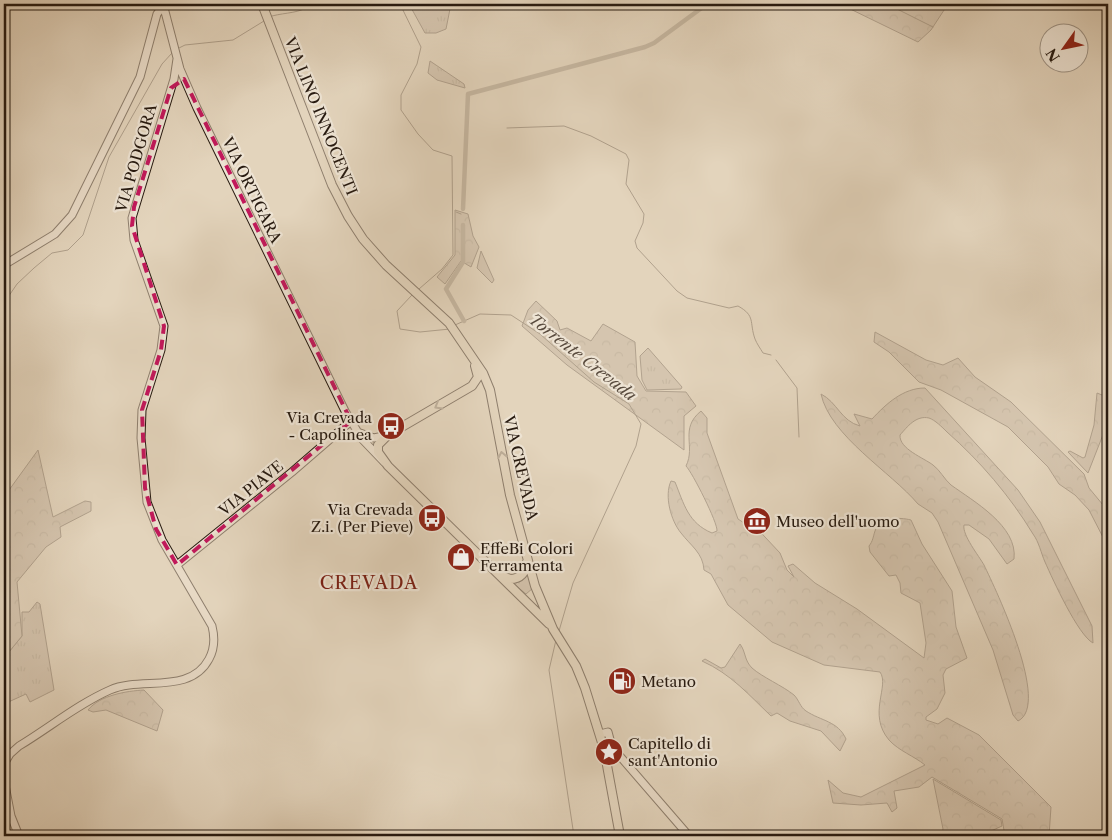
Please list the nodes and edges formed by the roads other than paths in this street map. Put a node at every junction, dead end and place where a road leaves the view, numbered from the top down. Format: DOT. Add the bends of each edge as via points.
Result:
graph roads {
  1 [pos="163,5"];
  2 [pos="264,7"];
  3 [pos="177,57"];
  4 [pos="183,77"];
  5 [pos="174,78"];
  6 [pos="171,88"];
  7 [pos="4,265"];
  8 [pos="424,300"];
  9 [pos="462,341"];
  10 [pos="331,383"];
  11 [pos="467,389"];
  12 [pos="494,415"];
  13 [pos="354,426"];
  14 [pos="388,435"];
  15 [pos="388,466"];
  16 [pos="527,556"];
  17 [pos="177,565"];
  18 [pos="499,574"];
  19 [pos="536,588"];
  20 [pos="522,597"];
  21 [pos="553,629"];
  22 [pos="608,748"];
  23 [pos="4,764"];
  24 [pos="4,780"];
  25 [pos="19,836"];
  26 [pos="620,836"];
  27 [pos="688,836"];
  1 -- 3 [label="main road, VIA ORTIGARA"];
  1 -- 7 [label="main road" via="157,14 140,77 72,215 55,234"];
  2 -- 8 [label="main road, VIA LINO INNOCENTI" via="336,194 363,239"];
  3 -- 4 [label="main road, VIA ORTIGARA"];
  3 -- 5 [label="main road, VIA PODGORA"];
  4 -- 5 [label="main road"];
  4 -- 6 [label="main road, VIA PODGORA"];
  4 -- 10 [label="main road, VIA ORTIGARA"];
  5 -- 6 [label="main road, VIA PODGORA"];
  6 -- 17 [label="main road, VIA PODGORA" via="132,218 134,240 164,326 161,350 142,410 144,488 156,529"];
  8 -- 9 [label="main road, VIA CREVADA" via="449,323"];
  9 -- 11 [label="main road, VIA CREVADA" via="478,374"];
  9 -- 12 [label="main road, VIA CREVADA" via="484,373"];
  10 -- 13 [label="main road, VIA CREVADA"];
  11 -- 12 [label="main road" via="483,387"];
  11 -- 14 [label="main road, one-way"];
  16 -- 12 [label="main road, VIA CREVADA, one-way"];
  13 -- 14 [label="main road" via="371,438"];
  13 -- 15 [label="main road, VIA CREVADA" via="371,451"];
  13 -- 17 [label="main road, VIA PIAVE" via="341,431"];
  14 -- 15 [label="main road, VIA CREVADA" via="377,449"];
  15 -- 18 [label="main road, VIA CREVADA"];
  16 -- 18 [label="main road" via="521,576 510,580"];
  16 -- 19 [label="main road, VIA CREVADA"];
  17 -- 23 [label="main road, VIA PODGORA" via="212,626 215,644 202,669 177,681 126,685 99,695 19,746"];
  18 -- 20 [label="main road, VIA CREVADA"];
  19 -- 20 [label="main road" via="530,596"];
  19 -- 21 [label="main road, VIA CREVADA"];
  20 -- 21 [label="main road, VIA CREVADA"];
  21 -- 22 [label="main road, VIA CREVADA" via="576,666"];
  22 -- 26 [label="main road, VIA CREVADA"];
  22 -- 27 [label="main road"];
  24 -- 25 [label="main road" via="11,816"];
}
